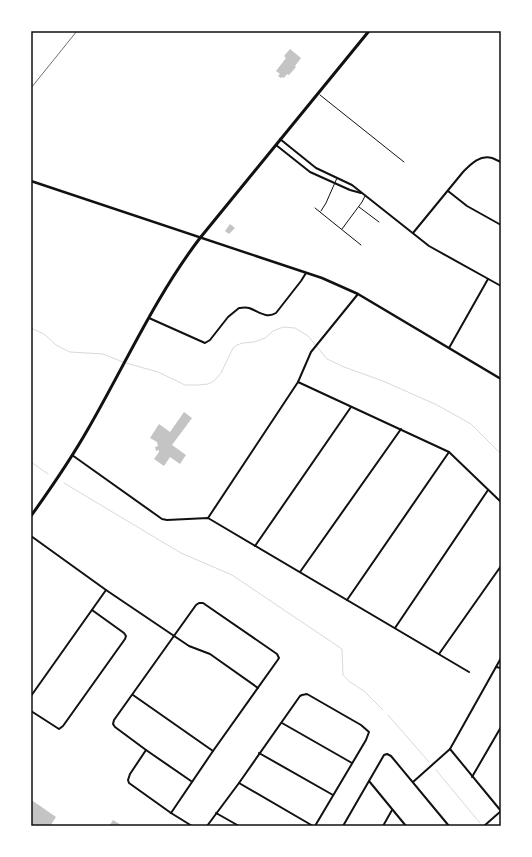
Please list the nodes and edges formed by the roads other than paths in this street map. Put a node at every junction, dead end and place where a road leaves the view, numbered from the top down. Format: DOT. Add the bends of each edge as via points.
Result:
graph roads {
  1 [pos="369,31"];
  2 [pos="318,93"];
  3 [pos="280,139"];
  4 [pos="276,145"];
  5 [pos="404,162"];
  6 [pos="501,162"];
  7 [pos="338,178"];
  8 [pos="31,181"];
  9 [pos="335,183"];
  10 [pos="448,191"];
  11 [pos="361,193"];
  12 [pos="365,196"];
  13 [pos="359,206"];
  14 [pos="315,208"];
  15 [pos="320,212"];
  16 [pos="379,222"];
  17 [pos="501,225"];
  18 [pos="341,229"];
  19 [pos="413,233"];
  20 [pos="200,238"];
  21 [pos="361,245"];
  22 [pos="307,272"];
  23 [pos="488,279"];
  24 [pos="501,286"];
  25 [pos="358,294"];
  26 [pos="149,318"];
  27 [pos="449,348"];
  28 [pos="501,379"];
  29 [pos="298,382"];
  30 [pos="351,407"];
  31 [pos="400,429"];
  32 [pos="449,452"];
  33 [pos="72,455"];
  34 [pos="488,490"];
  35 [pos="501,502"];
  36 [pos="31,516"];
  37 [pos="208,518"];
  38 [pos="31,536"];
  39 [pos="255,546"];
  40 [pos="501,566"];
  41 [pos="300,572"];
  42 [pos="106,590"];
  43 [pos="346,600"];
  44 [pos="92,610"];
  45 [pos="395,628"];
  46 [pos="174,635"];
  47 [pos="439,654"];
  48 [pos="501,658"];
  49 [pos="496,667"];
  50 [pos="501,668"];
  51 [pos="468,672"];
  52 [pos="258,688"];
  53 [pos="133,694"];
  54 [pos="31,696"];
  55 [pos="31,711"];
  56 [pos="282,723"];
  57 [pos="501,727"];
  58 [pos="450,749"];
  59 [pos="146,750"];
  60 [pos="213,751"];
  61 [pos="260,753"];
  62 [pos="352,763"];
  63 [pos="472,777"];
  64 [pos="191,781"];
  65 [pos="369,781"];
  66 [pos="413,782"];
  67 [pos="239,783"];
  68 [pos="333,796"];
  69 [pos="392,810"];
  70 [pos="501,811"];
  71 [pos="171,813"];
  72 [pos="216,813"];
  73 [pos="192,826"];
  74 [pos="207,826"];
  75 [pos="239,826"];
  76 [pos="314,826"];
  77 [pos="343,826"];
  78 [pos="383,826"];
  79 [pos="406,826"];
  80 [pos="449,826"];
  81 [pos="484,826"];
  1 -- 2 [label="main road"];
  2 -- 3 [label="main road"];
  2 -- 5 [label="lane"];
  3 -- 4 [label="main road"];
  3 -- 7 [label="street" via="316,168"];
  4 -- 9 [label="street" via="310,172"];
  4 -- 20 [label="main road"];
  6 -- 10 [label="street" via="490,157 481,158 471,164"];
  7 -- 9 [label="lane"];
  7 -- 11 [label="street"];
  8 -- 20 [label="street"];
  9 -- 11 [label="street"];
  9 -- 15 [label="lane"];
  10 -- 17 [label="street" via="467,206"];
  10 -- 19 [label="street"];
  11 -- 12 [label="street"];
  12 -- 13 [label="lane"];
  12 -- 19 [label="street"];
  13 -- 16 [label="lane"];
  13 -- 18 [label="lane"];
  14 -- 15 [label="lane"];
  15 -- 18 [label="lane"];
  18 -- 21 [label="lane"];
  19 -- 23 [label="street" via="435,249"];
  20 -- 22 [label="street"];
  20 -- 26 [label="main road" via="171,279"];
  22 -- 25 [label="street"];
  22 -- 26 [label="street" via="276,314 267,316 250,308 239,308 205,343"];
  23 -- 24 [label="street"];
  23 -- 27 [label="street"];
  25 -- 27 [label="street"];
  25 -- 29 [label="street" via="311,352"];
  26 -- 33 [label="main road"];
  27 -- 28 [label="street"];
  29 -- 30 [label="street"];
  29 -- 37 [label="street"];
  30 -- 31 [label="street"];
  30 -- 39 [label="street"];
  31 -- 32 [label="street"];
  31 -- 41 [label="street"];
  32 -- 34 [label="street"];
  32 -- 43 [label="street"];
  33 -- 36 [label="main road"];
  33 -- 37 [label="street" via="162,519"];
  34 -- 35 [label="street"];
  34 -- 45 [label="street"];
  37 -- 39 [label="street"];
  38 -- 42 [label="street"];
  39 -- 41 [label="street"];
  40 -- 47 [label="street"];
  41 -- 43 [label="street"];
  42 -- 44 [label="street"];
  42 -- 46 [label="street"];
  43 -- 45 [label="street"];
  44 -- 54 [label="street"];
  44 -- 55 [label="street" via="126,636 63,726 59,729"];
  45 -- 47 [label="street"];
  46 -- 52 [label="street" via="189,646 210,654"];
  46 -- 52 [label="street" via="196,605 205,605 277,654 279,658"];
  46 -- 53 [label="street"];
  47 -- 51 [label="street"];
  48 -- 49 [label="street"];
  49 -- 50 [label="street"];
  49 -- 58 [label="street"];
  52 -- 60 [label="street"];
  53 -- 59 [label="street" via="113,724"];
  53 -- 60 [label="street"];
  56 -- 61 [label="street"];
  56 -- 62 [label="street"];
  56 -- 62 [label="street" via="300,696 306,694 361,725 369,732"];
  57 -- 63 [label="street"];
  58 -- 63 [label="street"];
  58 -- 66 [label="street"];
  59 -- 64 [label="street"];
  59 -- 71 [label="street" via="130,774 129,783"];
  60 -- 64 [label="street"];
  61 -- 67 [label="street"];
  61 -- 68 [label="street"];
  62 -- 68 [label="street"];
  63 -- 70 [label="street"];
  64 -- 71 [label="street"];
  65 -- 66 [label="street" via="387,754"];
  65 -- 69 [label="street"];
  65 -- 77 [label="street"];
  66 -- 80 [label="street"];
  67 -- 72 [label="street"];
  67 -- 76 [label="street"];
  68 -- 76 [label="street"];
  69 -- 78 [label="street"];
  69 -- 79 [label="street"];
  70 -- 81 [label="street"];
  71 -- 73 [label="street"];
  72 -- 74 [label="street"];
  72 -- 75 [label="street"];
}
